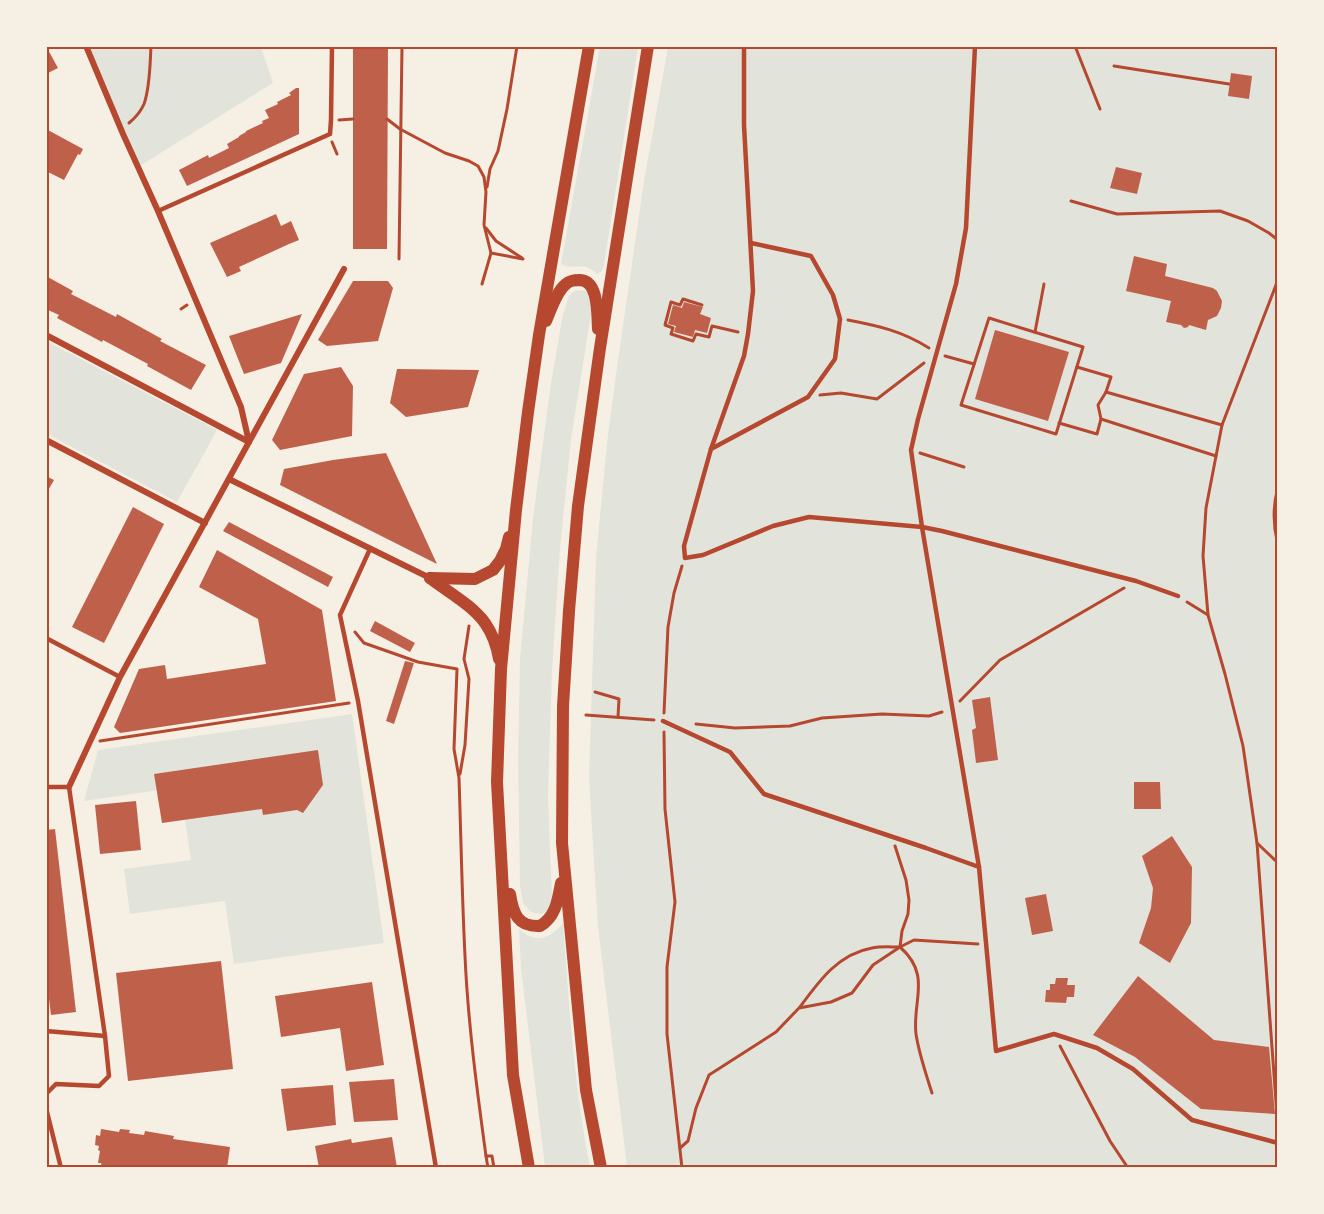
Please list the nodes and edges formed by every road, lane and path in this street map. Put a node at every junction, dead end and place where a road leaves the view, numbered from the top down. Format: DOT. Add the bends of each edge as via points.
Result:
graph roads {
  1 [pos="86,46"];
  2 [pos="151,46"];
  3 [pos="332,46"];
  4 [pos="402,46"];
  5 [pos="517,46"];
  6 [pos="589,46"];
  7 [pos="648,46"];
  8 [pos="744,46"];
  9 [pos="975,46"];
  10 [pos="1075,46"];
  11 [pos="1114,66"];
  12 [pos="1229,84"];
  13 [pos="1100,109"];
  14 [pos="387,119"];
  15 [pos="400,129"];
  16 [pos="123,134"];
  17 [pos="486,192"];
  18 [pos="1071,201"];
  19 [pos="158,211"];
  20 [pos="484,225"];
  21 [pos="1278,240"];
  22 [pos="751,243"];
  23 [pos="491,253"];
  24 [pos="399,259"];
  25 [pos="344,269"];
  26 [pos="1278,277"];
  27 [pos="482,284"];
  28 [pos="1044,284"];
  29 [pos="702,305"];
  30 [pos="840,319"];
  31 [pos="1035,332"];
  32 [pos="748,334"];
  33 [pos="46,335"];
  34 [pos="539,335"];
  35 [pos="600,348"];
  36 [pos="938,353"];
  37 [pos="974,364"];
  38 [pos="1077,367"];
  39 [pos="1106,392"];
  40 [pos="808,397"];
  41 [pos="1101,419"];
  42 [pos="1059,423"];
  43 [pos="1222,425"];
  44 [pos="46,440"];
  45 [pos="249,442"];
  46 [pos="711,449"];
  47 [pos="911,450"];
  48 [pos="1216,456"];
  49 [pos="964,467"];
  50 [pos="229,478"];
  51 [pos="1278,490"];
  52 [pos="516,510"];
  53 [pos="205,523"];
  54 [pos="922,527"];
  55 [pos="1278,542"];
  56 [pos="370,549"];
  57 [pos="685,558"];
  58 [pos="430,578"];
  59 [pos="1136,581"];
  60 [pos="1178,596"];
  61 [pos="471,608"];
  62 [pos="340,615"];
  63 [pos="1208,615"];
  64 [pos="46,638"];
  65 [pos="464,659"];
  66 [pos="457,669"];
  67 [pos="501,669"];
  68 [pos="120,677"];
  69 [pos="595,692"];
  70 [pos="358,701"];
  71 [pos="953,708"];
  72 [pos="586,715"];
  73 [pos="618,717"];
  74 [pos="663,721"];
  75 [pos="694,724"];
  76 [pos="90,743"];
  77 [pos="459,778"];
  78 [pos="46,787"];
  79 [pos="69,787"];
  80 [pos="894,838"];
  81 [pos="501,843"];
  82 [pos="562,843"];
  83 [pos="1257,843"];
  84 [pos="1278,863"];
  85 [pos="979,867"];
  86 [pos="986,944"];
  87 [pos="900,947"];
  88 [pos="799,1008"];
  89 [pos="46,1031"];
  90 [pos="1054,1034"];
  91 [pos="105,1036"];
  92 [pos="932,1093"];
  93 [pos="46,1094"];
  94 [pos="46,1108"];
  95 [pos="1278,1129"];
  96 [pos="1278,1143"];
  97 [pos="680,1148"];
  98 [pos="486,1156"];
  99 [pos="61,1167"];
  100 [pos="436,1167"];
  101 [pos="489,1167"];
  102 [pos="494,1167"];
  103 [pos="529,1167"];
  104 [pos="601,1167"];
  105 [pos="682,1167"];
  106 [pos="1128,1167"];
  1 -- 16 [label="street"];
  2 -- 16 [label="path" via="143,105"];
  3 -- 19 [label="lane" via="330,134"];
  4 -- 15 [label="path"];
  5 -- 17 [label="path" via="507,109"];
  6 -- 34 [label="main road"];
  7 -- 35 [label="main road"];
  8 -- 22 [label="lane"];
  9 -- 36 [label="lane" via="966,228"];
  10 -- 13 [label="path"];
  11 -- 12 [label="path"];
  14 -- 15 [label="path"];
  15 -- 17 [label="path" via="478,166"];
  15 -- 24 [label="path"];
  16 -- 19 [label="street"];
  17 -- 20 [label="path"];
  18 -- 21 [label="path" via="1117,214 1220,211 1248,221"];
  19 -- 45 [label="street" via="241,407"];
  20 -- 23 [label="path"];
  20 -- 23 [label="path" via="496,241 524,260"];
  22 -- 30 [label="lane" via="811,256 833,295"];
  22 -- 32 [label="lane" via="753,291"];
  23 -- 27 [label="path"];
  25 -- 45 [label="street"];
  26 -- 43 [label="path"];
  28 -- 31 [label="path"];
  29 -- 32 [label="path" via="682,299 680,305 671,302 665,325 673,328 671,334 693,341 696,334 709,338 712,326"];
  30 -- 36 [label="path" via="911,337"];
  30 -- 40 [label="lane" via="835,359"];
  31 -- 37 [label="path" via="989,318"];
  31 -- 38 [label="path" via="1083,347"];
  32 -- 46 [label="lane"];
  33 -- 45 [label="street"];
  34 -- 35 [label="main road" via="561,290 567,283 580,280 593,288 596,298"];
  34 -- 52 [label="main road"];
  35 -- 82 [label="main road" via="568,611"];
  36 -- 37 [label="path"];
  36 -- 40 [label="path" via="877,399 841,393"];
  36 -- 47 [label="lane"];
  37 -- 42 [label="path" via="962,405 1056,434"];
  38 -- 39 [label="path" via="1111,377"];
  38 -- 42 [label="path"];
  39 -- 41 [label="path" via="1098,405"];
  39 -- 43 [label="path"];
  40 -- 46 [label="lane"];
  41 -- 42 [label="path" via="1096,434"];
  41 -- 48 [label="path"];
  43 -- 48 [label="path"];
  44 -- 53 [label="street"];
  45 -- 50 [label="street"];
  46 -- 57 [label="lane" via="684,546"];
  47 -- 49 [label="path"];
  47 -- 54 [label="lane"];
  48 -- 63 [label="path" via="1206,508 1203,556"];
  50 -- 53 [label="street"];
  50 -- 56 [label="street"];
  51 -- 55 [label="lane"];
  52 -- 58 [label="main road" via="506,549 493,570 476,579"];
  52 -- 67 [label="main road"];
  53 -- 68 [label="street"];
  54 -- 57 [label="lane" via="809,517"];
  54 -- 59 [label="lane"];
  54 -- 71 [label="lane"];
  56 -- 58 [label="street"];
  56 -- 62 [label="lane"];
  57 -- 74 [label="path" via="668,627"];
  58 -- 61 [label="main road"];
  59 -- 60 [label="lane"];
  59 -- 71 [label="path" via="1000,660"];
  60 -- 63 [label="path"];
  61 -- 65 [label="path"];
  61 -- 67 [label="main road" via="486,624"];
  62 -- 66 [label="path" via="364,643 418,662"];
  62 -- 70 [label="lane"];
  63 -- 83 [label="path" via="1243,746"];
  64 -- 68 [label="lane"];
  65 -- 66 [label="path"];
  65 -- 77 [label="path" via="469,679"];
  66 -- 77 [label="path" via="454,749"];
  67 -- 81 [label="main road" via="497,782"];
  68 -- 76 [label="street"];
  69 -- 73 [label="path" via="619,699"];
  70 -- 76 [label="path"];
  70 -- 100 [label="lane"];
  71 -- 75 [label="path" via="929,716 822,718 790,726 735,728"];
  71 -- 85 [label="lane"];
  72 -- 73 [label="path"];
  73 -- 74 [label="path"];
  74 -- 80 [label="lane" via="730,752 764,794"];
  74 -- 97 [label="path" via="665,809 675,902 667,968 667,1034"];
  76 -- 79 [label="street"];
  77 -- 98 [label="path" via="465,957"];
  78 -- 79 [label="lane"];
  79 -- 91 [label="lane"];
  80 -- 85 [label="lane"];
  80 -- 87 [label="path" via="909,900"];
  81 -- 82 [label="main road" via="512,908 520,921 534,926 545,923 559,897"];
  81 -- 103 [label="main road" via="513,1075"];
  82 -- 104 [label="main road" via="586,1090"];
  83 -- 84 [label="path"];
  83 -- 95 [label="path"];
  85 -- 86 [label="lane"];
  86 -- 87 [label="path" via="914,940"];
  86 -- 90 [label="lane" via="996,1051"];
  87 -- 88 [label="path" via="873,965 852,993"];
  87 -- 88 [label="path" via="872,947 837,963"];
  87 -- 92 [label="path" via="917,972 920,990 916,1033"];
  88 -- 97 [label="path" via="776,1032 709,1075 688,1141"];
  89 -- 91 [label="lane"];
  90 -- 96 [label="lane" via="1097,1048 1133,1069 1192,1120"];
  90 -- 106 [label="path" via="1110,1141"];
  91 -- 93 [label="lane" via="109,1076 99,1086 56,1084"];
  94 -- 99 [label="lane"];
  97 -- 105 [label="path"];
  98 -- 101 [label="path"];
  98 -- 102 [label="path" via="492,1156"];
}
